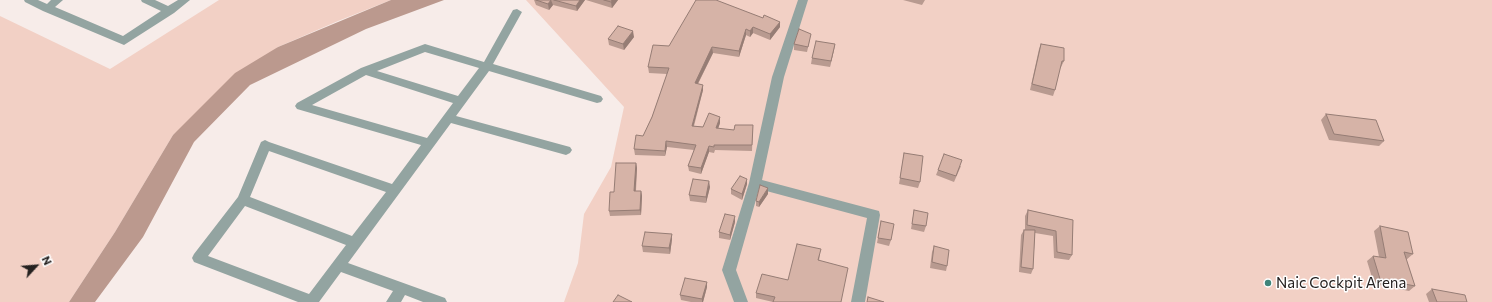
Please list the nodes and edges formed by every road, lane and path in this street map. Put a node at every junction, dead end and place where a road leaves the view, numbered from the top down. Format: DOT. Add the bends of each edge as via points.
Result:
graph roads {
  1 [pos="29,0"];
  2 [pos="58,0"];
  3 [pos="146,0"];
  4 [pos="185,0"];
  5 [pos="803,0"];
  6 [pos="47,9"];
  7 [pos="170,11"];
  8 [pos="517,12"];
  9 [pos="487,66"];
  10 [pos="365,70"];
  11 [pos="597,99"];
  12 [pos="461,101"];
  13 [pos="448,118"];
  14 [pos="430,143"];
  15 [pos="566,150"];
  16 [pos="755,183"];
  17 [pos="395,190"];
  18 [pos="243,200"];
  19 [pos="355,243"];
  20 [pos="339,265"];
  21 [pos="402,288"];
  22 [pos="312,302"];
  23 [pos="393,302"];
  24 [pos="440,302"];
  25 [pos="741,302"];
  26 [pos="858,302"];
  1 -- 6 [label="street"];
  2 -- 6 [label="street"];
  3 -- 7 [label="street"];
  4 -- 7 [label="street"];
  5 -- 16 [label="street" via="778,77"];
  6 -- 7 [label="street" via="124,41"];
  8 -- 9 [label="street"];
  9 -- 10 [label="street" via="424,48"];
  9 -- 11 [label="street"];
  9 -- 12 [label="street"];
  10 -- 12 [label="street"];
  10 -- 14 [label="street" via="301,106"];
  12 -- 13 [label="street"];
  13 -- 14 [label="street"];
  13 -- 15 [label="street"];
  14 -- 17 [label="street"];
  16 -- 25 [label="street" via="729,270"];
  16 -- 26 [label="street" via="874,216"];
  17 -- 18 [label="street" via="264,145"];
  17 -- 19 [label="street"];
  18 -- 19 [label="street"];
  18 -- 22 [label="street" via="199,258"];
  19 -- 20 [label="street"];
  20 -- 21 [label="street"];
  20 -- 22 [label="street"];
  21 -- 23 [label="street"];
  21 -- 24 [label="street"];
}
